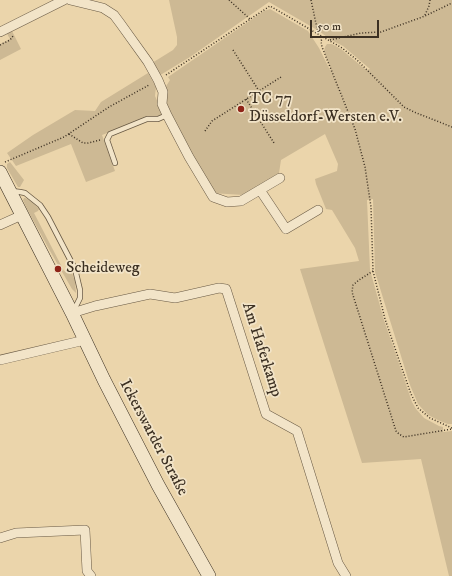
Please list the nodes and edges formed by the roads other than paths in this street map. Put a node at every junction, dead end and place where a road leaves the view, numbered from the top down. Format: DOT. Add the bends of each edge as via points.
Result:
graph roads {
  1 [pos="64,0"];
  2 [pos="70,0"];
  3 [pos="0,32"];
  4 [pos="167,114"];
  5 [pos="115,163"];
  6 [pos="1,168"];
  7 [pos="280,178"];
  8 [pos="260,190"];
  9 [pos="10,192"];
  10 [pos="318,210"];
  11 [pos="22,215"];
  12 [pos="0,225"];
  13 [pos="72,313"];
  14 [pos="85,340"];
  15 [pos="0,360"];
  16 [pos="0,538"];
  17 [pos="91,576"];
  18 [pos="209,576"];
  19 [pos="346,576"];
  1 -- 3 [label="street"];
  2 -- 4 [label="street" via="103,8 114,15 160,79 162,104"];
  4 -- 5 [label="lane" via="110,134 107,139"];
  4 -- 8 [label="street" via="189,158 213,197 227,202 241,201"];
  6 -- 9 [label="main road, Ickerswarder Straße"];
  7 -- 8 [label="street"];
  8 -- 10 [label="street" via="286,229"];
  9 -- 11 [label="main road, Ickerswarder Straße"];
  9 -- 13 [label="lane" via="25,193 40,205 48,217 75,270 80,290"];
  11 -- 12 [label="street"];
  11 -- 13 [label="main road, Ickerswarder Straße"];
  13 -- 14 [label="main road, Ickerswarder Straße"];
  13 -- 19 [label="street, Am Haferkamp" via="150,294 175,298 219,288 226,289 266,414 297,431 338,563"];
  14 -- 15 [label="street"];
  14 -- 18 [label="main road, Ickerswarder Straße" via="158,485"];
  16 -- 17 [label="street" via="16,533 85,530 87,571"];
}
